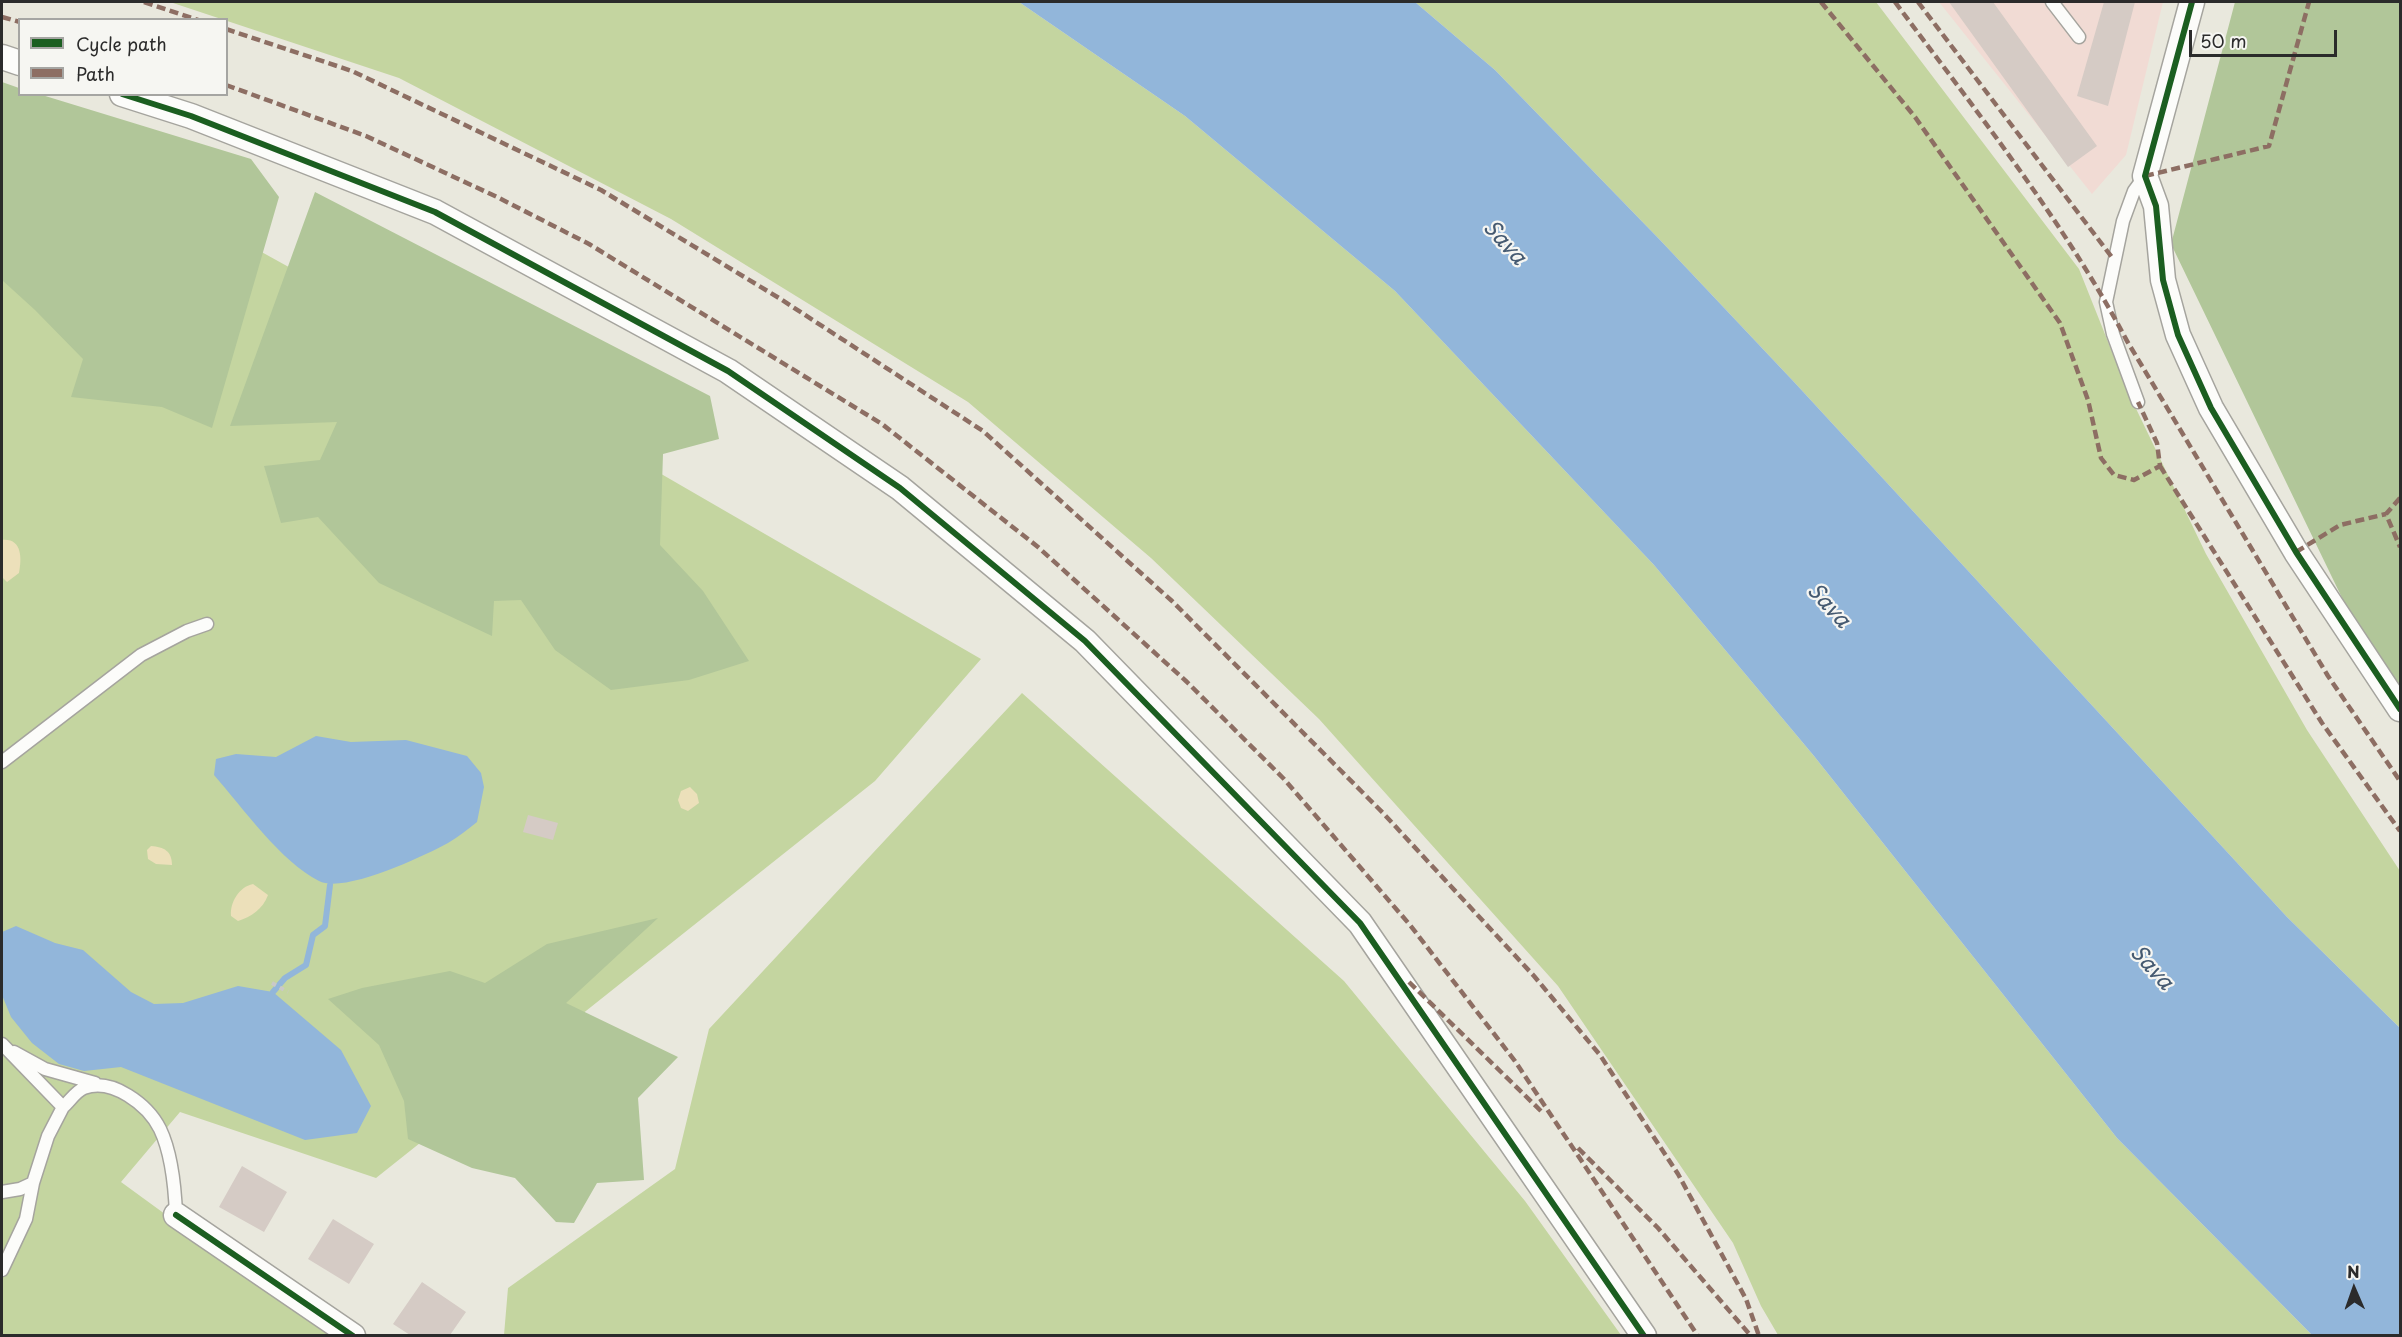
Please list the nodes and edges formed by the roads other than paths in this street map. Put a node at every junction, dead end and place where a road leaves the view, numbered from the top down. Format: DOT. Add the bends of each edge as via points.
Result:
graph roads {
  1 [pos="2052,2"];
  2 [pos="2192,2"];
  3 [pos="2079,37"];
  4 [pos="2,57"];
  5 [pos="18,62"];
  6 [pos="128,96"];
  7 [pos="2145,176"];
  8 [pos="2138,402"];
  9 [pos="207,624"];
  10 [pos="2400,709"];
  11 [pos="2,762"];
  12 [pos="3,1046"];
  13 [pos="106,1086"];
  14 [pos="63,1107"];
  15 [pos="33,1183"];
  16 [pos="2,1192"];
  17 [pos="176,1215"];
  18 [pos="2,1270"];
  19 [pos="353,1335"];
  20 [pos="1644,1335"];
  1 -- 3 [label="lane"];
  2 -- 7 [label="street"];
  4 -- 5 [label="street"];
  6 -- 20 [label="street" via="191,116 435,213 728,371 908,495 1085,641 1360,923"];
  7 -- 8 [label="lane" via="2134,191 2123,221 2106,302 2112,334"];
  7 -- 10 [label="street" via="2156,206 2163,280 2175,324 2211,408 2296,552"];
  9 -- 11 [label="lane" via="141,655"];
  12 -- 13 [label="lane" via="45,1069"];
  12 -- 14 [label="lane"];
  13 -- 14 [label="lane" via="83,1088"];
  13 -- 17 [label="lane" via="129,1096 149,1113 160,1130"];
  14 -- 15 [label="lane" via="48,1136"];
  15 -- 16 [label="lane"];
  15 -- 18 [label="lane" via="26,1219"];
  17 -- 19 [label="street"];
}
